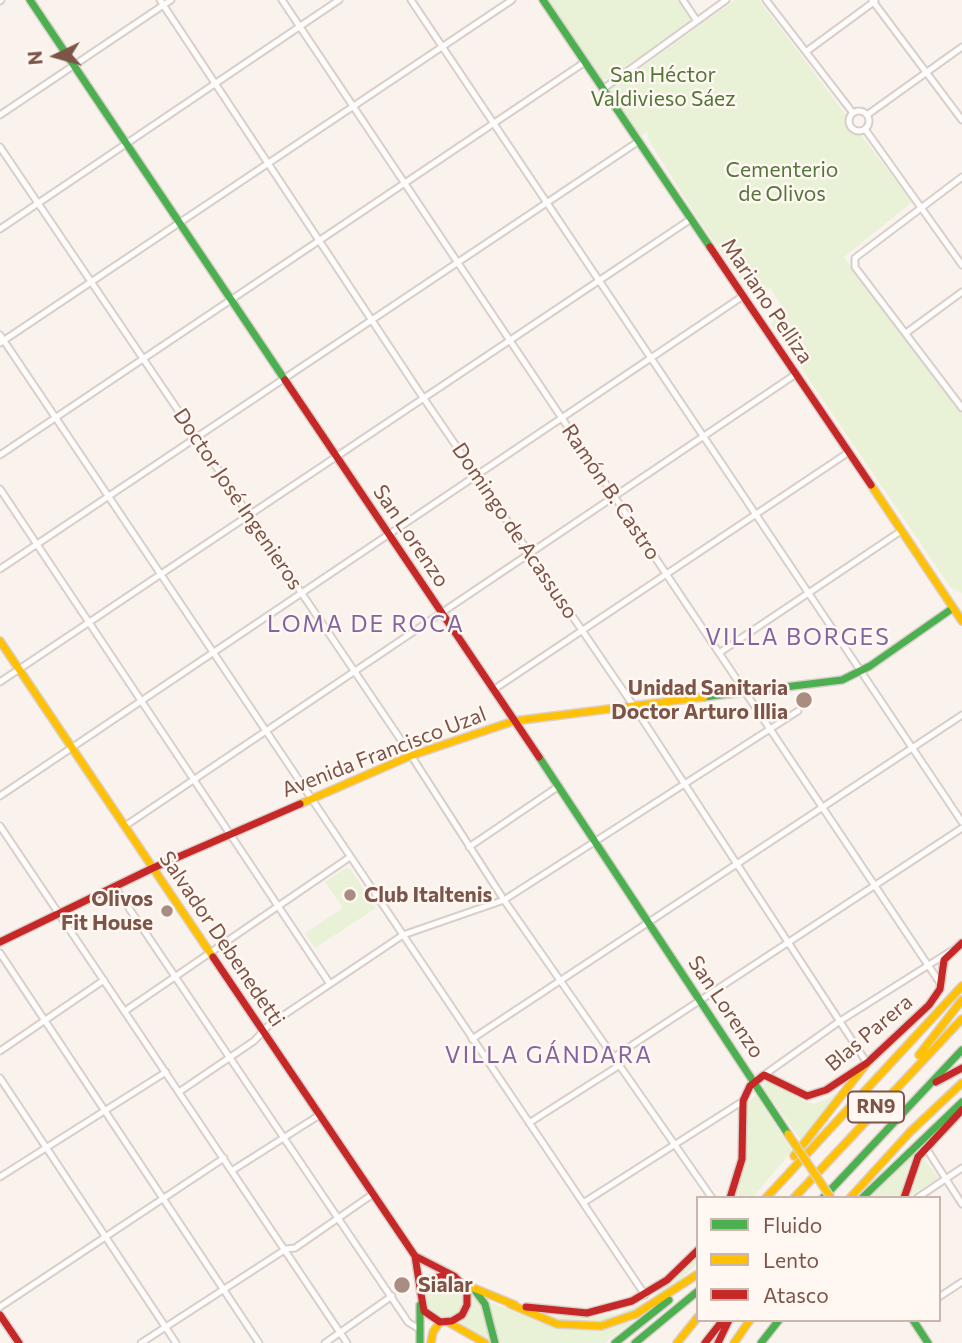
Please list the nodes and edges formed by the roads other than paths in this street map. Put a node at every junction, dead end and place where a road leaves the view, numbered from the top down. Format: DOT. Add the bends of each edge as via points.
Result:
graph roads {
  1 [pos="30,0"];
  2 [pos="171,0"];
  3 [pos="282,0"];
  4 [pos="339,0"];
  5 [pos="411,0"];
  6 [pos="512,0"];
  7 [pos="543,0"];
  8 [pos="683,0"];
  9 [pos="726,0"];
  10 [pos="766,0"];
  11 [pos="874,1"];
  12 [pos="162,2"];
  13 [pos="697,21"];
  14 [pos="299,26"];
  15 [pos="442,47"];
  16 [pos="962,47"];
  17 [pos="807,51"];
  18 [pos="585,62"];
  19 [pos="74,65"];
  20 [pos="926,72"];
  21 [pos="215,83"];
  22 [pos="603,89"];
  23 [pos="353,106"];
  24 [pos="853,113"];
  25 [pos="0,115"];
  26 [pos="867,115"];
  27 [pos="962,120"];
  28 [pos="494,124"];
  29 [pos="865,129"];
  30 [pos="639,141"];
  31 [pos="126,143"];
  32 [pos="0,147"];
  33 [pos="269,162"];
  34 [pos="962,177"];
  35 [pos="404,183"];
  36 [pos="38,203"];
  37 [pos="546,203"];
  38 [pos="920,208"];
  39 [pos="691,219"];
  40 [pos="179,223"];
  41 [pos="0,229"];
  42 [pos="321,239"];
  43 [pos="457,262"];
  44 [pos="962,265"];
  45 [pos="598,280"];
  46 [pos="92,282"];
  47 [pos="962,292"];
  48 [pos="743,296"];
  49 [pos="231,300"];
  50 [pos="372,320"];
  51 [pos="905,333"];
  52 [pos="1,339"];
  53 [pos="510,340"];
  54 [pos="144,358"];
  55 [pos="650,359"];
  56 [pos="796,374"];
  57 [pos="284,379"];
  58 [pos="423,397"];
  59 [pos="962,408"];
  60 [pos="562,418"];
  61 [pos="55,419"];
  62 [pos="197,437"];
  63 [pos="703,437"];
  64 [pos="849,452"];
  65 [pos="0,455"];
  66 [pos="335,455"];
  67 [pos="478,474"];
  68 [pos="0,489"];
  69 [pos="108,496"];
  70 [pos="614,496"];
  71 [pos="755,515"];
  72 [pos="248,516"];
  73 [pos="901,531"];
  74 [pos="389,534"];
  75 [pos="37,544"];
  76 [pos="530,552"];
  77 [pos="0,569"];
  78 [pos="160,573"];
  79 [pos="666,574"];
  80 [pos="302,593"];
  81 [pos="807,593"];
  82 [pos="953,608"];
  83 [pos="442,613"];
  84 [pos="962,621"];
  85 [pos="89,622"];
  86 [pos="582,630"];
  87 [pos="0,641"];
  88 [pos="213,652"];
  89 [pos="719,653"];
  90 [pos="19,670"];
  91 [pos="860,672"];
  92 [pos="355,673"];
  93 [pos="0,682"];
  94 [pos="493,690"];
  95 [pos="744,691"];
  96 [pos="141,701"];
  97 [pos="633,705"];
  98 [pos="798,711"];
  99 [pos="962,715"];
  100 [pos="514,721"];
  101 [pos="770,730"];
  102 [pos="266,731"];
  103 [pos="72,748"];
  104 [pos="913,749"];
  105 [pos="410,756"];
  106 [pos="194,779"];
  107 [pos="685,785"];
  108 [pos="559,786"];
  109 [pos="0,796"];
  110 [pos="310,797"];
  111 [pos="823,805"];
  112 [pos="962,825"];
  113 [pos="0,826"];
  114 [pos="125,826"];
  115 [pos="231,833"];
  116 [pos="597,843"];
  117 [pos="470,847"];
  118 [pos="350,857"];
  119 [pos="736,863"];
  120 [pos="153,868"];
  121 [pos="114,886"];
  122 [pos="876,886"];
  123 [pos="504,900"];
  124 [pos="279,906"];
  125 [pos="58,913"];
  126 [pos="648,921"];
  127 [pos="403,935"];
  128 [pos="787,941"];
  129 [pos="0,942"];
  130 [pos="962,943"];
  131 [pos="952,950"];
  132 [pos="0,953"];
  133 [pos="210,953"];
  134 [pos="928,964"];
  135 [pos="177,976"];
  136 [pos="562,979"];
  137 [pos="104,980"];
  138 [pos="330,984"];
  139 [pos="941,984"];
  140 [pos="962,986"];
  141 [pos="700,1000"];
  142 [pos="962,1000"];
  143 [pos="125,1012"];
  144 [pos="962,1019"];
  145 [pos="44,1021"];
  146 [pos="840,1021"];
  147 [pos="263,1032"];
  148 [pos="472,1039"];
  149 [pos="0,1051"];
  150 [pos="962,1051"];
  151 [pos="232,1057"];
  152 [pos="614,1057"];
  153 [pos="867,1063"];
  154 [pos="620,1065"];
  155 [pos="962,1068"];
  156 [pos="166,1072"];
  157 [pos="764,1075"];
  158 [pos="0,1078"];
  159 [pos="755,1082"];
  160 [pos="962,1083"];
  161 [pos="927,1087"];
  162 [pos="895,1088"];
  163 [pos="180,1092"];
  164 [pos="743,1101"];
  165 [pos="962,1102"];
  166 [pos="962,1110"];
  167 [pos="104,1111"];
  168 [pos="318,1116"];
  169 [pos="529,1123"];
  170 [pos="285,1137"];
  171 [pos="676,1145"];
  172 [pos="46,1147"];
  173 [pos="926,1148"];
  174 [pos="224,1158"];
  175 [pos="962,1168"];
  176 [pos="233,1170"];
  177 [pos="0,1177"];
  178 [pos="946,1179"];
  179 [pos="373,1194"];
  180 [pos="711,1196"];
  181 [pos="731,1196"];
  182 [pos="767,1196"];
  183 [pos="768,1196"];
  184 [pos="796,1196"];
  185 [pos="825,1196"];
  186 [pos="830,1196"];
  187 [pos="852,1196"];
  188 [pos="864,1196"];
  189 [pos="905,1196"];
  190 [pos="920,1196"];
  191 [pos="162,1198"];
  192 [pos="583,1203"];
  193 [pos="962,1204"];
  194 [pos="339,1217"];
  195 [pos="105,1236"];
  196 [pos="286,1250"];
  197 [pos="696,1252"];
  198 [pos="415,1256"];
  199 [pos="449,1274"];
  200 [pos="696,1275"];
  201 [pos="696,1276"];
  202 [pos="962,1282"];
  203 [pos="464,1284"];
  204 [pos="473,1288"];
  205 [pos="223,1290"];
  206 [pos="696,1293"];
  207 [pos="645,1295"];
  208 [pos="392,1296"];
  209 [pos="941,1296"];
  210 [pos="420,1297"];
  211 [pos="510,1304"];
  212 [pos="0,1307"];
  213 [pos="0,1315"];
  214 [pos="696,1319"];
  215 [pos="444,1322"];
  216 [pos="721,1322"];
  217 [pos="728,1322"];
  218 [pos="749,1322"];
  219 [pos="777,1322"];
  220 [pos="914,1322"];
  221 [pos="165,1326"];
  222 [pos="419,1329"];
  223 [pos="340,1333"];
  224 [pos="19,1343"];
  225 [pos="141,1343"];
  226 [pos="176,1343"];
  227 [pos="259,1343"];
  228 [pos="325,1343"];
  229 [pos="347,1343"];
  230 [pos="420,1343"];
  231 [pos="431,1343"];
  232 [pos="485,1343"];
  233 [pos="495,1343"];
  234 [pos="615,1343"];
  235 [pos="635,1343"];
  236 [pos="677,1343"];
  237 [pos="705,1343"];
  238 [pos="718,1343"];
  239 [pos="734,1343"];
  240 [pos="761,1343"];
  241 [pos="928,1343"];
  1 -- 19 [label="main road, San Lorenzo"];
  2 -- 12 [label="street"];
  3 -- 14 [label="street, Ramón B. Castro"];
  4 -- 14 [label="street"];
  5 -- 15 [label="street"];
  6 -- 15 [label="street"];
  7 -- 18 [label="main road, Mariano Pelliza"];
  8 -- 13 [label="street"];
  9 -- 13 [label="street"];
  10 -- 17 [label="street"];
  11 -- 17 [label="street"];
  11 -- 20 [label="street"];
  12 -- 19 [label="street"];
  12 -- 21 [label="street, Domingo de Acassuso"];
  13 -- 22 [label="street"];
  14 -- 21 [label="street"];
  14 -- 23 [label="street, Ramón B. Castro"];
  15 -- 23 [label="street"];
  15 -- 28 [label="street"];
  16 -- 20 [label="street"];
  17 -- 24 [label="street"];
  18 -- 22 [label="main road, Mariano Pelliza"];
  18 -- 28 [label="street"];
  19 -- 25 [label="street"];
  19 -- 31 [label="main road, San Lorenzo"];
  20 -- 26 [label="street"];
  20 -- 27 [label="street"];
  21 -- 31 [label="street"];
  21 -- 33 [label="street, Domingo de Acassuso"];
  22 -- 30 [label="main road, Mariano Pelliza"];
  23 -- 33 [label="street"];
  23 -- 35 [label="street, Ramón B. Castro"];
  24 -- 26 [label="street"];
  24 -- 29 [label="street" via="850,127"];
  26 -- 29 [label="street"];
  28 -- 35 [label="street"];
  28 -- 37 [label="street"];
  29 -- 38 [label="street"];
  30 -- 37 [label="street"];
  30 -- 39 [label="main road, Mariano Pelliza"];
  31 -- 36 [label="street"];
  31 -- 40 [label="main road, San Lorenzo"];
  32 -- 36 [label="street, Doctor José Ingenieros"];
  33 -- 40 [label="street"];
  33 -- 42 [label="street, Domingo de Acassuso"];
  34 -- 38 [label="street"];
  35 -- 42 [label="street"];
  35 -- 43 [label="street, Ramón B. Castro"];
  36 -- 41 [label="street"];
  36 -- 46 [label="street, Doctor José Ingenieros"];
  37 -- 43 [label="street"];
  37 -- 45 [label="street"];
  38 -- 44 [label="street"];
  38 -- 51 [label="street" via="855,258 855,267"];
  39 -- 45 [label="street"];
  39 -- 48 [label="main road, Mariano Pelliza"];
  40 -- 46 [label="street"];
  40 -- 49 [label="main road, San Lorenzo"];
  42 -- 49 [label="street"];
  42 -- 50 [label="street, Domingo de Acassuso"];
  43 -- 50 [label="street"];
  43 -- 53 [label="street, Ramón B. Castro"];
  45 -- 53 [label="street"];
  45 -- 55 [label="street"];
  46 -- 52 [label="street"];
  46 -- 54 [label="street, Doctor José Ingenieros"];
  47 -- 51 [label="street"];
  48 -- 55 [label="street"];
  48 -- 56 [label="main road, Mariano Pelliza"];
  49 -- 54 [label="street"];
  49 -- 57 [label="main road, San Lorenzo"];
  50 -- 57 [label="street"];
  50 -- 58 [label="street, Domingo de Acassuso"];
  51 -- 59 [label="street"];
  52 -- 61 [label="street"];
  53 -- 58 [label="street"];
  53 -- 60 [label="street, Ramón B. Castro"];
  54 -- 61 [label="street"];
  54 -- 62 [label="street, Doctor José Ingenieros"];
  55 -- 60 [label="street"];
  55 -- 63 [label="street"];
  56 -- 63 [label="street"];
  56 -- 64 [label="main road, Mariano Pelliza"];
  57 -- 62 [label="street"];
  57 -- 66 [label="main road, San Lorenzo"];
  58 -- 66 [label="street"];
  58 -- 67 [label="street, Domingo de Acassuso"];
  60 -- 67 [label="street"];
  60 -- 70 [label="street, Ramón B. Castro"];
  61 -- 65 [label="street"];
  61 -- 69 [label="street"];
  62 -- 69 [label="street"];
  62 -- 72 [label="street, Doctor José Ingenieros"];
  63 -- 70 [label="street"];
  63 -- 71 [label="street"];
  64 -- 71 [label="street"];
  64 -- 73 [label="main road, Mariano Pelliza"];
  66 -- 72 [label="street"];
  66 -- 74 [label="main road, San Lorenzo"];
  67 -- 74 [label="street"];
  67 -- 76 [label="street, Domingo de Acassuso"];
  68 -- 75 [label="street"];
  69 -- 75 [label="street"];
  69 -- 78 [label="street"];
  70 -- 76 [label="street"];
  70 -- 79 [label="street, Ramón B. Castro"];
  71 -- 79 [label="street"];
  71 -- 81 [label="street"];
  72 -- 78 [label="street"];
  72 -- 80 [label="street, Doctor José Ingenieros"];
  73 -- 81 [label="street"];
  73 -- 82 [label="main road, Mariano Pelliza"];
  74 -- 80 [label="street"];
  74 -- 83 [label="main road, San Lorenzo"];
  75 -- 77 [label="street"];
  75 -- 85 [label="street"];
  76 -- 83 [label="street"];
  76 -- 86 [label="street, Domingo de Acassuso"];
  78 -- 85 [label="street"];
  78 -- 88 [label="street"];
  79 -- 86 [label="street"];
  79 -- 89 [label="street, Ramón B. Castro"];
  80 -- 88 [label="street"];
  80 -- 92 [label="street, Doctor José Ingenieros"];
  81 -- 89 [label="street"];
  81 -- 91 [label="street"];
  82 -- 84 [label="main road, Mariano Pelliza"];
  82 -- 91 [label="main road, Avenida Francisco Uzal"];
  83 -- 92 [label="street"];
  83 -- 94 [label="main road, San Lorenzo"];
  85 -- 90 [label="street"];
  85 -- 96 [label="street"];
  86 -- 94 [label="street"];
  86 -- 97 [label="street, Domingo de Acassuso"];
  87 -- 90 [label="main road, Salvador Debenedetti"];
  88 -- 96 [label="street"];
  88 -- 102 [label="street"];
  89 -- 95 [label="street, Ramón B. Castro"];
  90 -- 93 [label="street"];
  90 -- 103 [label="main road, Salvador Debenedetti"];
  91 -- 95 [label="main road, Avenida Francisco Uzal" via="836,681"];
  91 -- 104 [label="street"];
  92 -- 102 [label="street"];
  92 -- 105 [label="street, Doctor José Ingenieros"];
  94 -- 100 [label="main road, San Lorenzo"];
  95 -- 97 [label="main road, Avenida Francisco Uzal"];
  95 -- 101 [label="street, Ramón B. Castro"];
  96 -- 103 [label="street"];
  96 -- 106 [label="street"];
  97 -- 100 [label="main road, Avenida Francisco Uzal"];
  97 -- 107 [label="street, Domingo de Acassuso"];
  98 -- 101 [label="street"];
  99 -- 104 [label="street"];
  100 -- 105 [label="main road, Avenida Francisco Uzal"];
  100 -- 108 [label="main road, San Lorenzo"];
  101 -- 107 [label="street"];
  101 -- 111 [label="street, Ramón B. Castro"];
  102 -- 106 [label="street"];
  102 -- 110 [label="street"];
  103 -- 109 [label="street"];
  103 -- 114 [label="main road, Salvador Debenedetti"];
  104 -- 111 [label="street"];
  104 -- 112 [label="street"];
  105 -- 110 [label="main road, Avenida Francisco Uzal"];
  105 -- 117 [label="street, Doctor José Ingenieros"];
  106 -- 114 [label="street"];
  106 -- 115 [label="street"];
  107 -- 116 [label="street"];
  107 -- 119 [label="street, Domingo de Acassuso"];
  108 -- 116 [label="main road, San Lorenzo"];
  108 -- 117 [label="street"];
  110 -- 115 [label="main road, Avenida Francisco Uzal"];
  110 -- 118 [label="street"];
  111 -- 119 [label="street"];
  111 -- 122 [label="street, Ramón B. Castro"];
  112 -- 122 [label="street"];
  113 -- 125 [label="street"];
  114 -- 120 [label="main road, Salvador Debenedetti"];
  115 -- 120 [label="main road, Avenida Francisco Uzal"];
  115 -- 124 [label="street"];
  116 -- 123 [label="street"];
  116 -- 126 [label="main road, San Lorenzo"];
  117 -- 123 [label="street, Doctor José Ingenieros"];
  118 -- 124 [label="street"];
  118 -- 127 [label="street"];
  119 -- 126 [label="street"];
  119 -- 128 [label="street, Domingo de Acassuso"];
  120 -- 121 [label="main road, Avenida Francisco Uzal"];
  120 -- 133 [label="main road, Salvador Debenedetti"];
  121 -- 125 [label="main road, Avenida Francisco Uzal"];
  121 -- 135 [label="street"];
  122 -- 128 [label="street"];
  122 -- 134 [label="street, Ramón B. Castro"];
  123 -- 127 [label="street"];
  123 -- 136 [label="street, Doctor José Ingenieros"];
  124 -- 133 [label="street"];
  124 -- 138 [label="street"];
  125 -- 129 [label="main road, Avenida Francisco Uzal"];
  125 -- 137 [label="street"];
  126 -- 136 [label="street"];
  126 -- 141 [label="main road, San Lorenzo"];
  127 -- 138 [label="street"];
  127 -- 148 [label="street"];
  128 -- 141 [label="street"];
  128 -- 146 [label="street, Domingo de Acassuso"];
  130 -- 131 [label="main road"];
  131 -- 134 [label="street"];
  131 -- 139 [label="main road, Blas Parera" via="943,964"];
  132 -- 145 [label="street"];
  133 -- 135 [label="street"];
  133 -- 147 [label="main road, Salvador Debenedetti"];
  134 -- 139 [label="street, Ramón B. Castro"];
  134 -- 146 [label="street"];
  135 -- 143 [label="street"];
  135 -- 151 [label="street"];
  136 -- 148 [label="street"];
  136 -- 152 [label="street, Doctor José Ingenieros"];
  137 -- 143 [label="street"];
  137 -- 145 [label="street"];
  138 -- 147 [label="street"];
  139 -- 153 [label="main road, Blas Parera" via="929,1004"];
  140 -- 183 [label="main road"];
  141 -- 152 [label="street"];
  141 -- 159 [label="main road, San Lorenzo"];
  142 -- 162 [label="main road"];
  143 -- 156 [label="street"];
  144 -- 162 [label="main road, RN9"];
  145 -- 149 [label="street"];
  145 -- 167 [label="street"];
  146 -- 153 [label="street, Domingo de Acassuso"];
  146 -- 157 [label="street"];
  147 -- 151 [label="street"];
  147 -- 168 [label="main road, Salvador Debenedetti"];
  148 -- 169 [label="street"];
  150 -- 161 [label="main road, RN9"];
  151 -- 163 [label="street"];
  151 -- 170 [label="street"];
  152 -- 154 [label="street, Doctor José Ingenieros"];
  153 -- 157 [label="main road, Blas Parera" via="813,1096"];
  153 -- 182 [label="main road"];
  154 -- 169 [label="street"];
  154 -- 171 [label="street, Doctor José Ingenieros"];
  155 -- 161 [label="main road"];
  156 -- 163 [label="street"];
  156 -- 167 [label="street"];
  157 -- 159 [label="main road"];
  158 -- 172 [label="street"];
  159 -- 164 [label="main road"];
  159 -- 186 [label="main road, San Lorenzo, bridge"];
  160 -- 187 [label="main road"];
  161 -- 185 [label="main road, RN9"];
  162 -- 184 [label="main road, RN9"];
  163 -- 174 [label="street"];
  164 -- 171 [label="street"];
  164 -- 181 [label="main road" via="742,1159"];
  165 -- 188 [label="main road"];
  166 -- 173 [label="main road"];
  167 -- 172 [label="street"];
  167 -- 191 [label="street"];
  168 -- 170 [label="street"];
  168 -- 179 [label="main road, Salvador Debenedetti"];
  169 -- 192 [label="street"];
  170 -- 176 [label="street"];
  170 -- 194 [label="street"];
  171 -- 180 [label="street, Doctor José Ingenieros"];
  171 -- 192 [label="street"];
  172 -- 177 [label="street"];
  172 -- 195 [label="street"];
  173 -- 178 [label="street"];
  173 -- 189 [label="main road" via="915,1163"];
  174 -- 176 [label="street"];
  174 -- 191 [label="street"];
  175 -- 178 [label="street"];
  176 -- 196 [label="street"];
  178 -- 190 [label="street"];
  178 -- 193 [label="street"];
  179 -- 194 [label="street"];
  179 -- 198 [label="main road, Salvador Debenedetti"];
  191 -- 195 [label="street"];
  191 -- 205 [label="street"];
  192 -- 207 [label="street"];
  194 -- 196 [label="street"];
  194 -- 208 [label="street"];
  195 -- 212 [label="street"];
  195 -- 221 [label="street"];
  196 -- 205 [label="street"];
  196 -- 223 [label="street"];
  197 -- 207 [label="main road"];
  198 -- 199 [label="main road, Salvador Debenedetti"];
  198 -- 210 [label="main road, Salvador Debenedetti"];
  199 -- 203 [label="main road"];
  199 -- 210 [label="main road" via="428,1280"];
  200 -- 211 [label="main road" via="648,1307 601,1326 557,1324"];
  201 -- 234 [label="main road"];
  202 -- 209 [label="street"];
  203 -- 204 [label="main road"];
  203 -- 215 [label="main road" via="465,1310"];
  204 -- 211 [label="main road"];
  204 -- 233 [label="main road" via="485,1304"];
  205 -- 221 [label="street"];
  205 -- 227 [label="street"];
  206 -- 235 [label="main road"];
  207 -- 211 [label="main road" via="587,1313"];
  208 -- 222 [label="street" via="408,1322"];
  208 -- 223 [label="street"];
  210 -- 215 [label="main road" via="427,1315"];
  210 -- 222 [label="main road"];
  213 -- 224 [label="main road"];
  214 -- 236 [label="main road"];
  215 -- 231 [label="main road" via="433,1332"];
  215 -- 232 [label="main road"];
  216 -- 237 [label="main road"];
  217 -- 238 [label="main road"];
  218 -- 239 [label="main road"];
  219 -- 240 [label="main road"];
  220 -- 241 [label="main road"];
  221 -- 225 [label="street"];
  221 -- 226 [label="street"];
  222 -- 230 [label="main road"];
  223 -- 228 [label="street"];
  223 -- 229 [label="street"];
}
